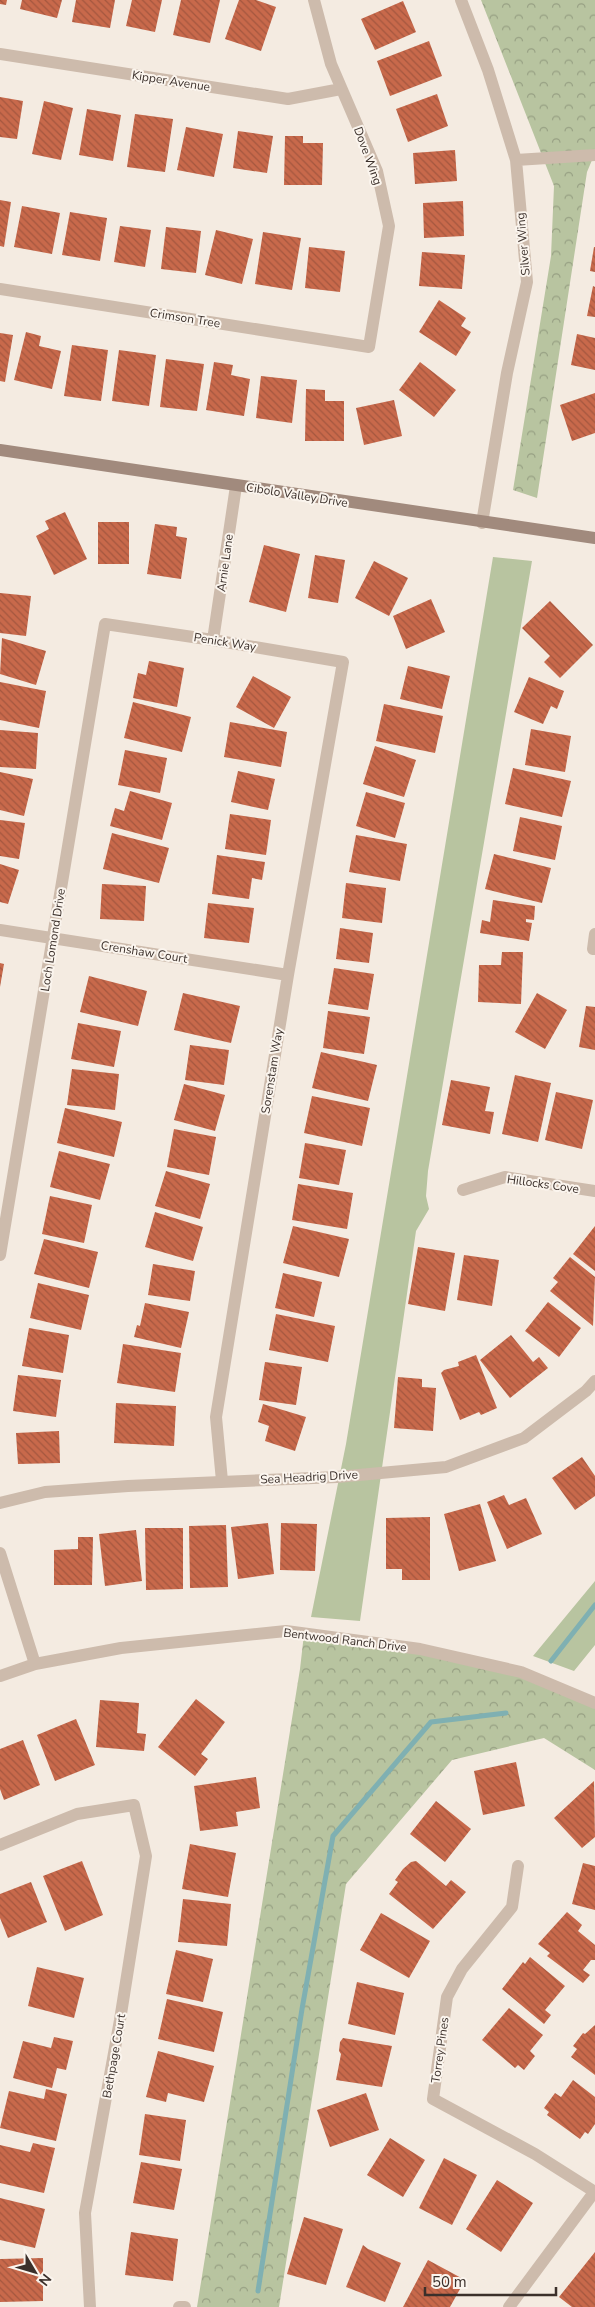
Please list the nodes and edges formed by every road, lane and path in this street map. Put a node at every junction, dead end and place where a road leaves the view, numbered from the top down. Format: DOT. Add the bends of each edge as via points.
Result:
graph roads {
  1 [pos="314,0"];
  2 [pos="461,0"];
  3 [pos="0,54"];
  4 [pos="341,89"];
  5 [pos="595,155"];
  6 [pos="516,160"];
  7 [pos="0,290"];
  8 [pos="369,347"];
  9 [pos="0,450"];
  10 [pos="236,486"];
  11 [pos="482,524"];
  12 [pos="595,538"];
  13 [pos="105,624"];
  14 [pos="213,640"];
  15 [pos="343,662"];
  16 [pos="0,930"];
  17 [pos="595,934"];
  18 [pos="53,937"];
  19 [pos="594,949"];
  20 [pos="288,975"];
  21 [pos="463,1190"];
  22 [pos="595,1192"];
  23 [pos="0,1255"];
  24 [pos="595,1381"];
  25 [pos="222,1481"];
  26 [pos="0,1503"];
  27 [pos="0,1553"];
  28 [pos="35,1664"];
  29 [pos="0,1676"];
  30 [pos="595,1703"];
  31 [pos="0,1845"];
  32 [pos="518,1866"];
  33 [pos="595,2192"];
  34 [pos="90,2307"];
  35 [pos="179,2307"];
  36 [pos="185,2307"];
  37 [pos="509,2307"];
  1 -- 4 [label="street, Dove Wing" via="330,64"];
  2 -- 6 [label="street, Silver Wing" via="488,70"];
  3 -- 4 [label="street, Kipper Avenue" via="288,99"];
  4 -- 8 [label="street, Dove Wing" via="377,171 389,226"];
  5 -- 6 [label="street"];
  6 -- 11 [label="street, Silver Wing" via="527,282 506,373"];
  7 -- 8 [label="street, Crimson Tree"];
  9 -- 10 [label="main road, Cibolo Valley Drive"];
  10 -- 11 [label="main road, Cibolo Valley Drive"];
  10 -- 14 [label="street, Arnie Lane"];
  11 -- 12 [label="main road, Cibolo Valley Drive"];
  13 -- 14 [label="street, Penick Way"];
  13 -- 18 [label="street, Loch Lomond Drive"];
  14 -- 15 [label="street, Penick Way"];
  15 -- 20 [label="street, Sorenstam Way"];
  16 -- 18 [label="street, Crenshaw Court"];
  17 -- 19 [label="street"];
  18 -- 20 [label="street, Crenshaw Court"];
  18 -- 23 [label="street, Loch Lomond Drive"];
  20 -- 25 [label="street, Sorenstam Way" via="216,1417"];
  21 -- 22 [label="street, Hillocks Cove" via="504,1177"];
  24 -- 25 [label="street, Sea Headrig Drive" via="524,1438 446,1467 337,1477"];
  25 -- 26 [label="street, Sea Headrig Drive" via="45,1492"];
  27 -- 28 [label="street"];
  28 -- 29 [label="street, Bentwood Ranch Drive"];
  28 -- 30 [label="street, Bentwood Ranch Drive" via="121,1648 286,1631 420,1649 521,1672"];
  31 -- 34 [label="street, Bethpage Court" via="77,1814 134,1806 146,1856 85,2213"];
  32 -- 33 [label="street, Torrey Pines" via="512,1907 462,1968 447,1997 432,2099 535,2154"];
  33 -- 37 [label="street"];
  35 -- 36 [label="street"];
}
